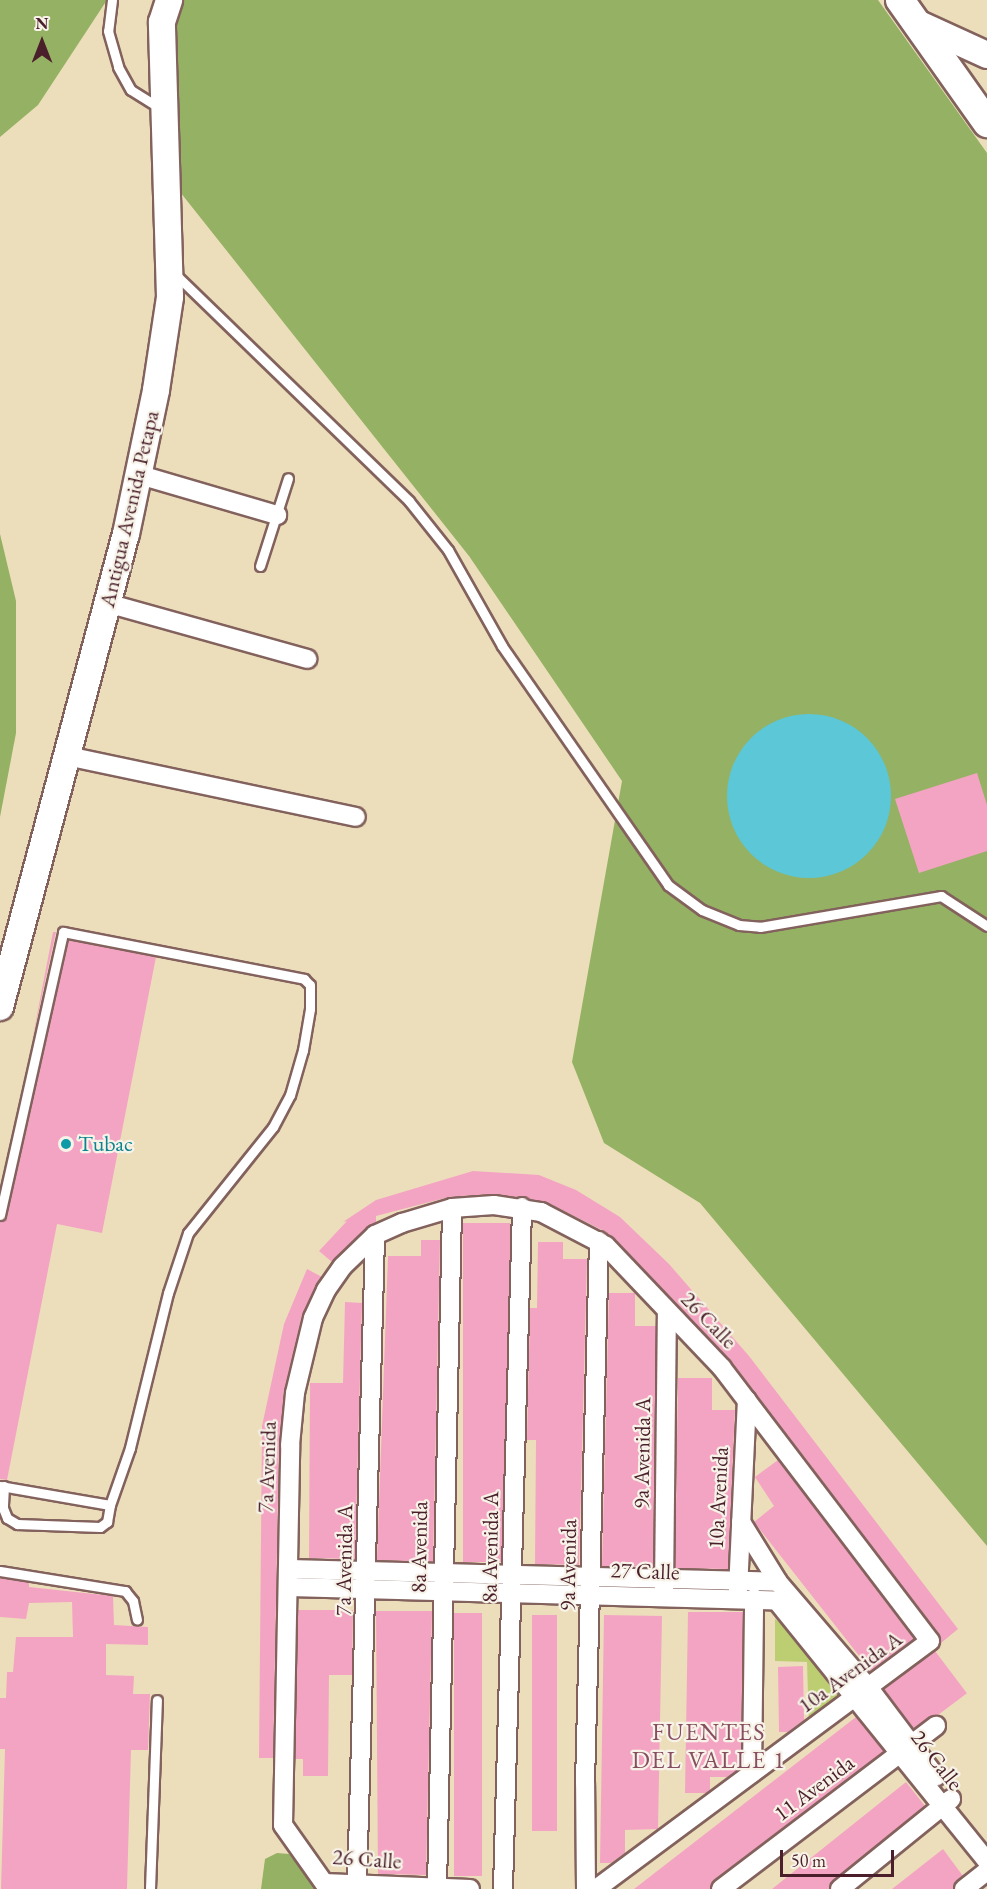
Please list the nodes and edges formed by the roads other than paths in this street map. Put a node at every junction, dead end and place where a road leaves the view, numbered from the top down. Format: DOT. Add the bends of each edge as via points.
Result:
graph roads {
  1 [pos="112,0"];
  2 [pos="169,0"];
  3 [pos="900,0"];
  4 [pos="917,23"];
  5 [pos="987,55"];
  6 [pos="164,110"];
  7 [pos="987,123"];
  8 [pos="171,271"];
  9 [pos="140,475"];
  10 [pos="288,478"];
  11 [pos="277,515"];
  12 [pos="261,566"];
  13 [pos="107,603"];
  14 [pos="307,659"];
  15 [pos="67,756"];
  16 [pos="356,817"];
  17 [pos="987,926"];
  18 [pos="0,1007"];
  19 [pos="522,1207"];
  20 [pos="452,1208"];
  21 [pos="0,1215"];
  22 [pos="375,1235"];
  23 [pos="599,1241"];
  24 [pos="667,1311"];
  25 [pos="747,1400"];
  26 [pos="2,1486"];
  27 [pos="110,1505"];
  28 [pos="741,1522"];
  29 [pos="0,1571"];
  30 [pos="289,1578"];
  31 [pos="368,1581"];
  32 [pos="442,1582"];
  33 [pos="778,1582"];
  34 [pos="514,1584"];
  35 [pos="592,1585"];
  36 [pos="664,1587"];
  37 [pos="744,1592"];
  38 [pos="781,1604"];
  39 [pos="136,1620"];
  40 [pos="920,1627"];
  41 [pos="863,1692"];
  42 [pos="157,1700"];
  43 [pos="287,1724"];
  44 [pos="936,1725"];
  45 [pos="906,1748"];
  46 [pos="752,1773"];
  47 [pos="947,1802"];
  48 [pos="987,1845"];
  49 [pos="987,1861"];
  50 [pos="987,1871"];
  51 [pos="357,1885"];
  52 [pos="604,1885"];
  53 [pos="437,1887"];
  54 [pos="150,1889"];
  55 [pos="470,1889"];
  56 [pos="503,1889"];
  57 [pos="586,1889"];
  58 [pos="721,1889"];
  59 [pos="840,1889"];
  60 [pos="964,1889"];
  1 -- 6 [label="lane" via="108,31 118,67 131,90"];
  2 -- 6 [label="main road, Antigua Avenida Petapa" via="162,22"];
  3 -- 4 [label="main road"];
  4 -- 5 [label="main road"];
  4 -- 7 [label="main road"];
  6 -- 8 [label="main road, Antigua Avenida Petapa"];
  8 -- 9 [label="main road, Antigua Avenida Petapa" via="171,297"];
  8 -- 17 [label="lane" via="409,501 448,550 501,646 668,885 702,910 739,925 760,927 941,896"];
  9 -- 11 [label="street"];
  9 -- 13 [label="main road, Antigua Avenida Petapa"];
  10 -- 11 [label="lane"];
  11 -- 12 [label="lane"];
  13 -- 14 [label="street"];
  13 -- 15 [label="main road, Antigua Avenida Petapa"];
  15 -- 16 [label="street"];
  15 -- 18 [label="main road, Antigua Avenida Petapa"];
  19 -- 20 [label="street, 26 Calle"];
  19 -- 23 [label="street, 26 Calle"];
  19 -- 34 [label="street, 8a Avenida A"];
  20 -- 22 [label="street, 26 Calle"];
  20 -- 32 [label="street, 8a Avenida"];
  21 -- 27 [label="lane" via="63,932 304,979 310,985 308,1020 290,1095 273,1127 188,1233 168,1293 130,1448"];
  22 -- 30 [label="street, 7a Avenida" via="343,1266 326,1290 308,1336 295,1393 291,1436"];
  22 -- 31 [label="street, 7a Avenida A"];
  23 -- 24 [label="street, 26 Calle"];
  23 -- 35 [label="street, 9a Avenida"];
  24 -- 25 [label="street, 26 Calle"];
  24 -- 36 [label="street, 9a Avenida A"];
  25 -- 28 [label="street, 10a Avenida"];
  25 -- 40 [label="street, 26 Calle"];
  26 -- 27 [label="lane"];
  26 -- 27 [label="lane" via="3,1508 17,1524 100,1527 107,1522"];
  28 -- 33 [label="street, 26 Calle"];
  28 -- 37 [label="street, 10a Avenida"];
  29 -- 39 [label="lane" via="125,1591 133,1601"];
  30 -- 31 [label="street, 27 Calle"];
  30 -- 43 [label="street, 7a Avenida"];
  31 -- 32 [label="street, 27 Calle"];
  31 -- 51 [label="street, 7a Avenida A"];
  32 -- 34 [label="street, 27 Calle"];
  32 -- 53 [label="street, 8a Avenida"];
  33 -- 37 [label="street, 27 Calle"];
  33 -- 41 [label="street, 26 Calle"];
  34 -- 35 [label="street, 27 Calle"];
  34 -- 56 [label="street, 8a Avenida A"];
  35 -- 36 [label="street, 27 Calle"];
  35 -- 57 [label="street, 9a Avenida" via="585,1783"];
  36 -- 37 [label="street, 27 Calle"];
  37 -- 38 [label="street, 27 Calle"];
  37 -- 46 [label="street, 10a Avenida"];
  38 -- 41 [label="street, 26 Calle"];
  40 -- 41 [label="street, 10a Avenida A" via="930,1641"];
  41 -- 45 [label="street, 26 Calle"];
  41 -- 46 [label="street, 10a Avenida A"];
  42 -- 54 [label="lane"];
  43 -- 51 [label="street, 26 Calle" via="283,1825 320,1880"];
  44 -- 45 [label="street, 11 Avenida"];
  45 -- 47 [label="street, 26 Calle"];
  45 -- 58 [label="street, 11 Avenida"];
  46 -- 52 [label="street, 10a Avenida A"];
  47 -- 48 [label="street, 26 Calle"];
  47 -- 49 [label="street, 26 Calle"];
  47 -- 59 [label="street"];
  50 -- 60 [label="street"];
  51 -- 53 [label="street, 26 Calle"];
  53 -- 55 [label="street, 26 Calle"];
}
